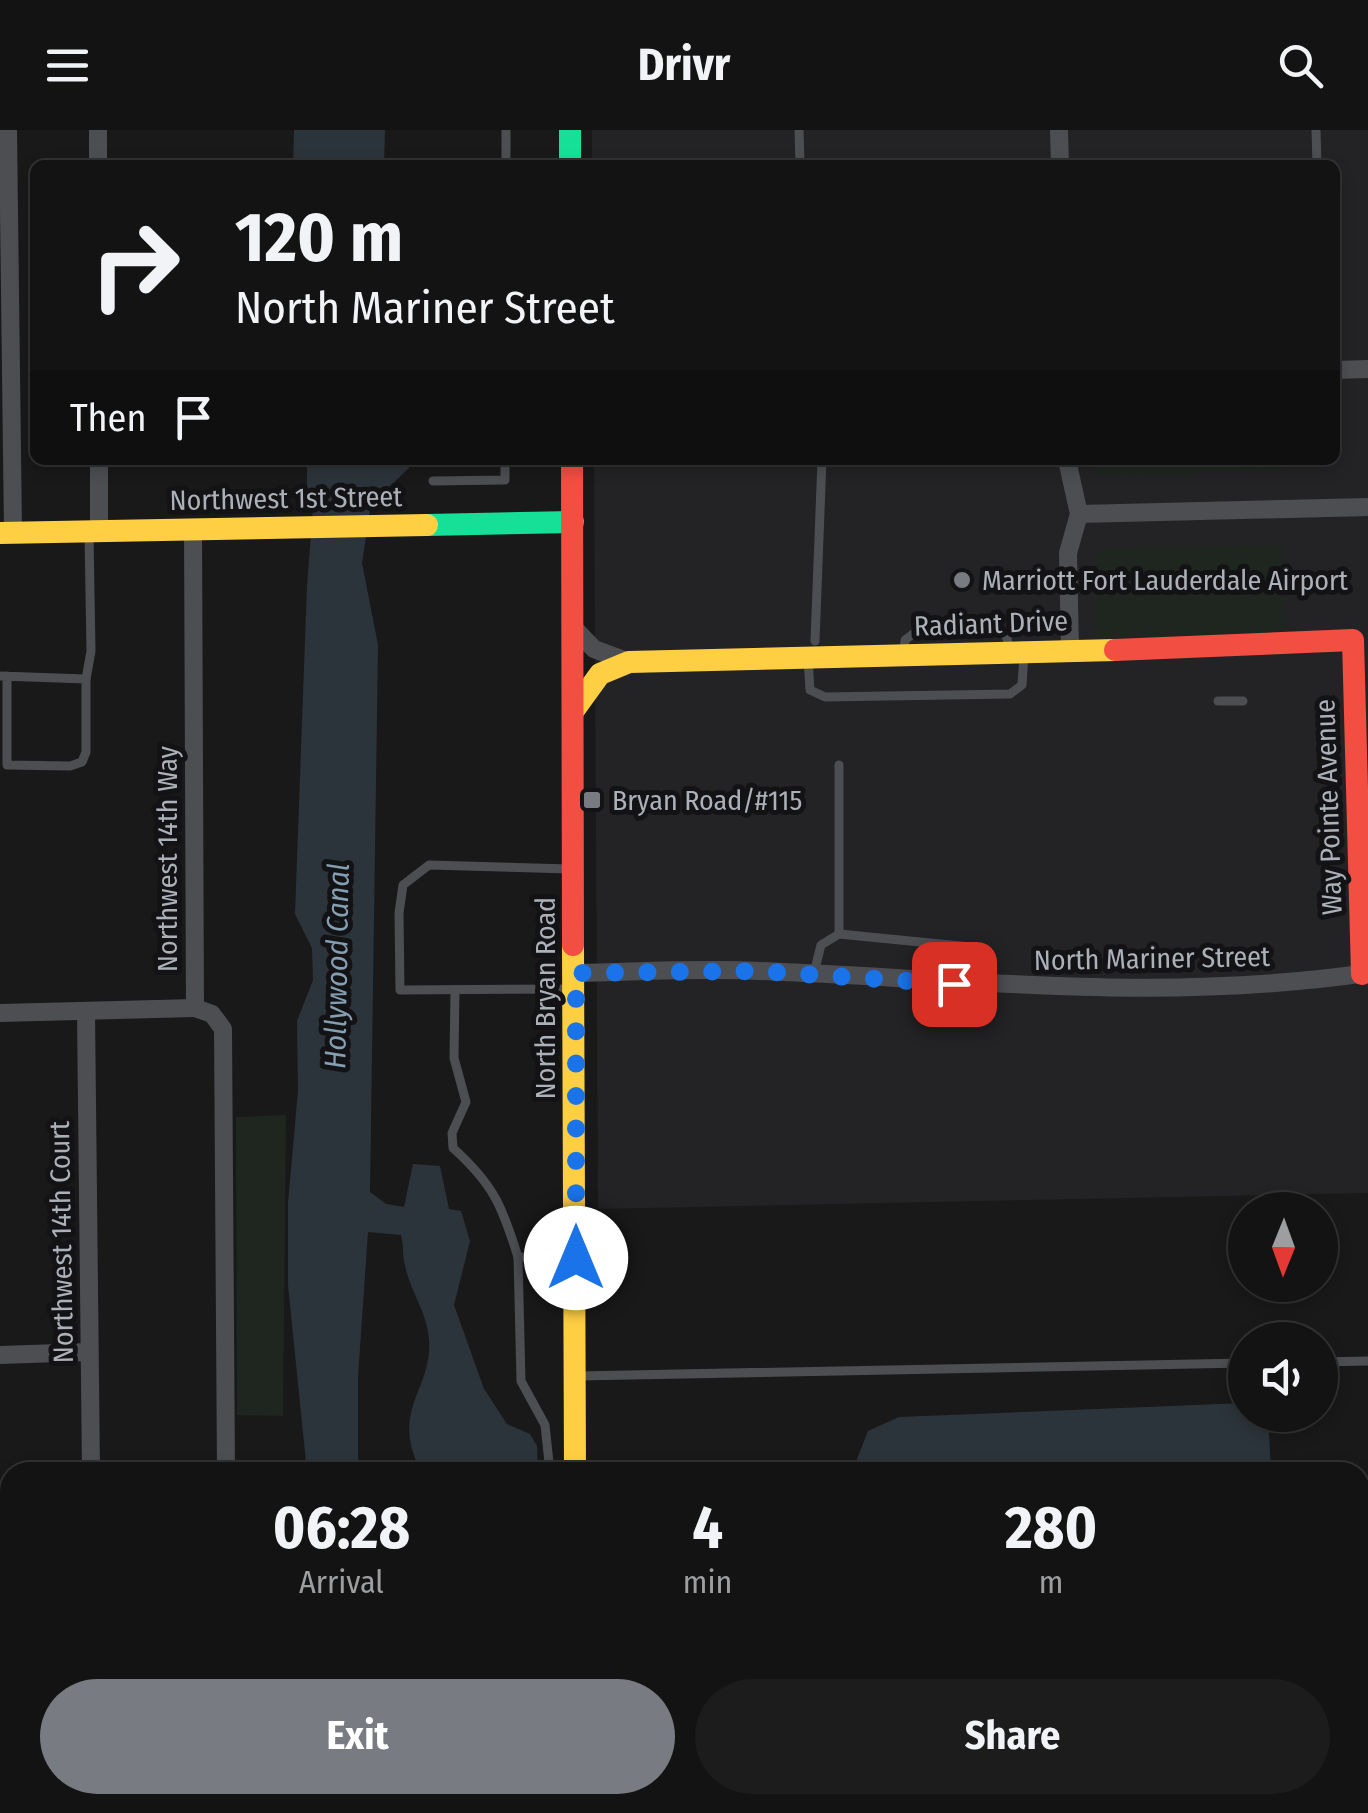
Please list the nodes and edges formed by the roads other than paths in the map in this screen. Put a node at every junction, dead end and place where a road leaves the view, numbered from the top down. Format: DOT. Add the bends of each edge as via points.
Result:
graph roads {
  1 [pos="8,130"];
  2 [pos="98,130"];
  3 [pos="506,130"];
  4 [pos="570,130"];
  5 [pos="800,130"];
  6 [pos="1059,130"];
  7 [pos="1316,130"];
  8 [pos="98,160"];
  9 [pos="506,160"];
  10 [pos="570,160"];
  11 [pos="800,160"];
  12 [pos="1060,160"];
  13 [pos="1317,160"];
  14 [pos="5,245"];
  15 [pos="1368,369"];
  16 [pos="1340,370"];
  17 [pos="99,465"];
  18 [pos="505,465"];
  19 [pos="572,465"];
  20 [pos="822,465"];
  21 [pos="1068,465"];
  22 [pos="433,482"];
  23 [pos="1368,507"];
  24 [pos="1079,514"];
  25 [pos="572,522"];
  26 [pos="193,529"];
  27 [pos="94,531"];
  28 [pos="6,532"];
  29 [pos="573,627"];
  30 [pos="951,627"];
  31 [pos="921,628"];
  32 [pos="1353,640"];
  33 [pos="815,650"];
  34 [pos="1070,651"];
  35 [pos="1017,652"];
  36 [pos="903,656"];
  37 [pos="629,662"];
  38 [pos="4,676"];
  39 [pos="86,679"];
  40 [pos="1243,701"];
  41 [pos="1218,702"];
  42 [pos="574,710"];
  43 [pos="839,766"];
  44 [pos="1363,810"];
  45 [pos="575,869"];
  46 [pos="839,934"];
  47 [pos="1365,973"];
  48 [pos="814,974"];
  49 [pos="576,981"];
  50 [pos="982,986"];
  51 [pos="454,990"];
  52 [pos="195,1008"];
  53 [pos="86,1011"];
  54 [pos="0,1012"];
  55 [pos="518,1258"];
  56 [pos="576,1258"];
  57 [pos="89,1352"];
  58 [pos="0,1355"];
  59 [pos="1368,1361"];
  60 [pos="1338,1362"];
  61 [pos="1228,1364"];
  62 [pos="575,1376"];
  63 [pos="91,1462"];
  64 [pos="226,1462"];
  65 [pos="549,1462"];
  66 [pos="575,1462"];
  1 -- 14 [label="street"];
  2 -- 8 [label="street"];
  3 -- 9 [label="lane"];
  4 -- 10 [label="street"];
  5 -- 11 [label="lane"];
  6 -- 12 [label="street"];
  7 -- 13 [label="lane"];
  14 -- 28 [label="street"];
  15 -- 16 [label="street"];
  17 -- 27 [label="street"];
  18 -- 22 [label="lane" via="505,480"];
  19 -- 25 [label="street, North Bryan Road"];
  20 -- 33 [label="lane" via="823,628"];
  21 -- 24 [label="street"];
  23 -- 24 [label="street"];
  24 -- 34 [label="street" via="1068,553"];
  25 -- 26 [label="street, Northwest 1st Street"];
  25 -- 29 [label="street, North Bryan Road"];
  26 -- 27 [label="street, Northwest 1st Street"];
  26 -- 52 [label="street, Northwest 14th Way"];
  27 -- 28 [label="street, Northwest 1st Street"];
  27 -- 39 [label="lane"];
  29 -- 37 [label="street, Radiant Drive" via="594,648"];
  29 -- 42 [label="street, North Bryan Road"];
  30 -- 35 [label="lane" via="998,627"];
  31 -- 36 [label="lane" via="905,640"];
  32 -- 34 [label="street, Radiant Drive"];
  32 -- 44 [label="street, Way Pointe Avenue"];
  33 -- 35 [label="lane" via="810,690 816,695 1010,694 1022,684"];
  33 -- 36 [label="street, Radiant Drive"];
  33 -- 37 [label="street, Radiant Drive"];
  34 -- 35 [label="street, Radiant Drive"];
  35 -- 36 [label="street, Radiant Drive"];
  37 -- 42 [label="street" via="600,674"];
  38 -- 39 [label="lane"];
  38 -- 39 [label="lane" via="8,765 82,762"];
  40 -- 41 [label="lane"];
  42 -- 45 [label="street, North Bryan Road"];
  43 -- 46 [label="lane"];
  44 -- 47 [label="street, Way Pointe Avenue"];
  45 -- 49 [label="street, North Bryan Road"];
  45 -- 51 [label="lane" via="429,865 413,873 403,885 399,913 400,990"];
  46 -- 48 [label="lane" via="821,945"];
  46 -- 50 [label="lane" via="971,946 980,954"];
  47 -- 50 [label="street, North Mariner Street" via="1188,989"];
  48 -- 49 [label="street, North Mariner Street"];
  48 -- 50 [label="street, North Mariner Street"];
  49 -- 51 [label="lane"];
  49 -- 56 [label="street, North Bryan Road"];
  51 -- 55 [label="lane" via="454,1058 466,1102 452,1148 502,1203"];
  52 -- 53 [label="street"];
  52 -- 64 [label="street, Northwest 14th Way" via="212,1014 223,1029"];
  53 -- 54 [label="street"];
  53 -- 57 [label="street, Northwest 14th Court"];
  55 -- 56 [label="lane"];
  55 -- 65 [label="lane" via="521,1382 545,1425"];
  56 -- 62 [label="street, North Bryan Road"];
  57 -- 58 [label="street"];
  57 -- 63 [label="street, Northwest 14th Court"];
  59 -- 60 [label="lane"];
  61 -- 62 [label="lane"];
  62 -- 66 [label="street, North Bryan Road"];
}
